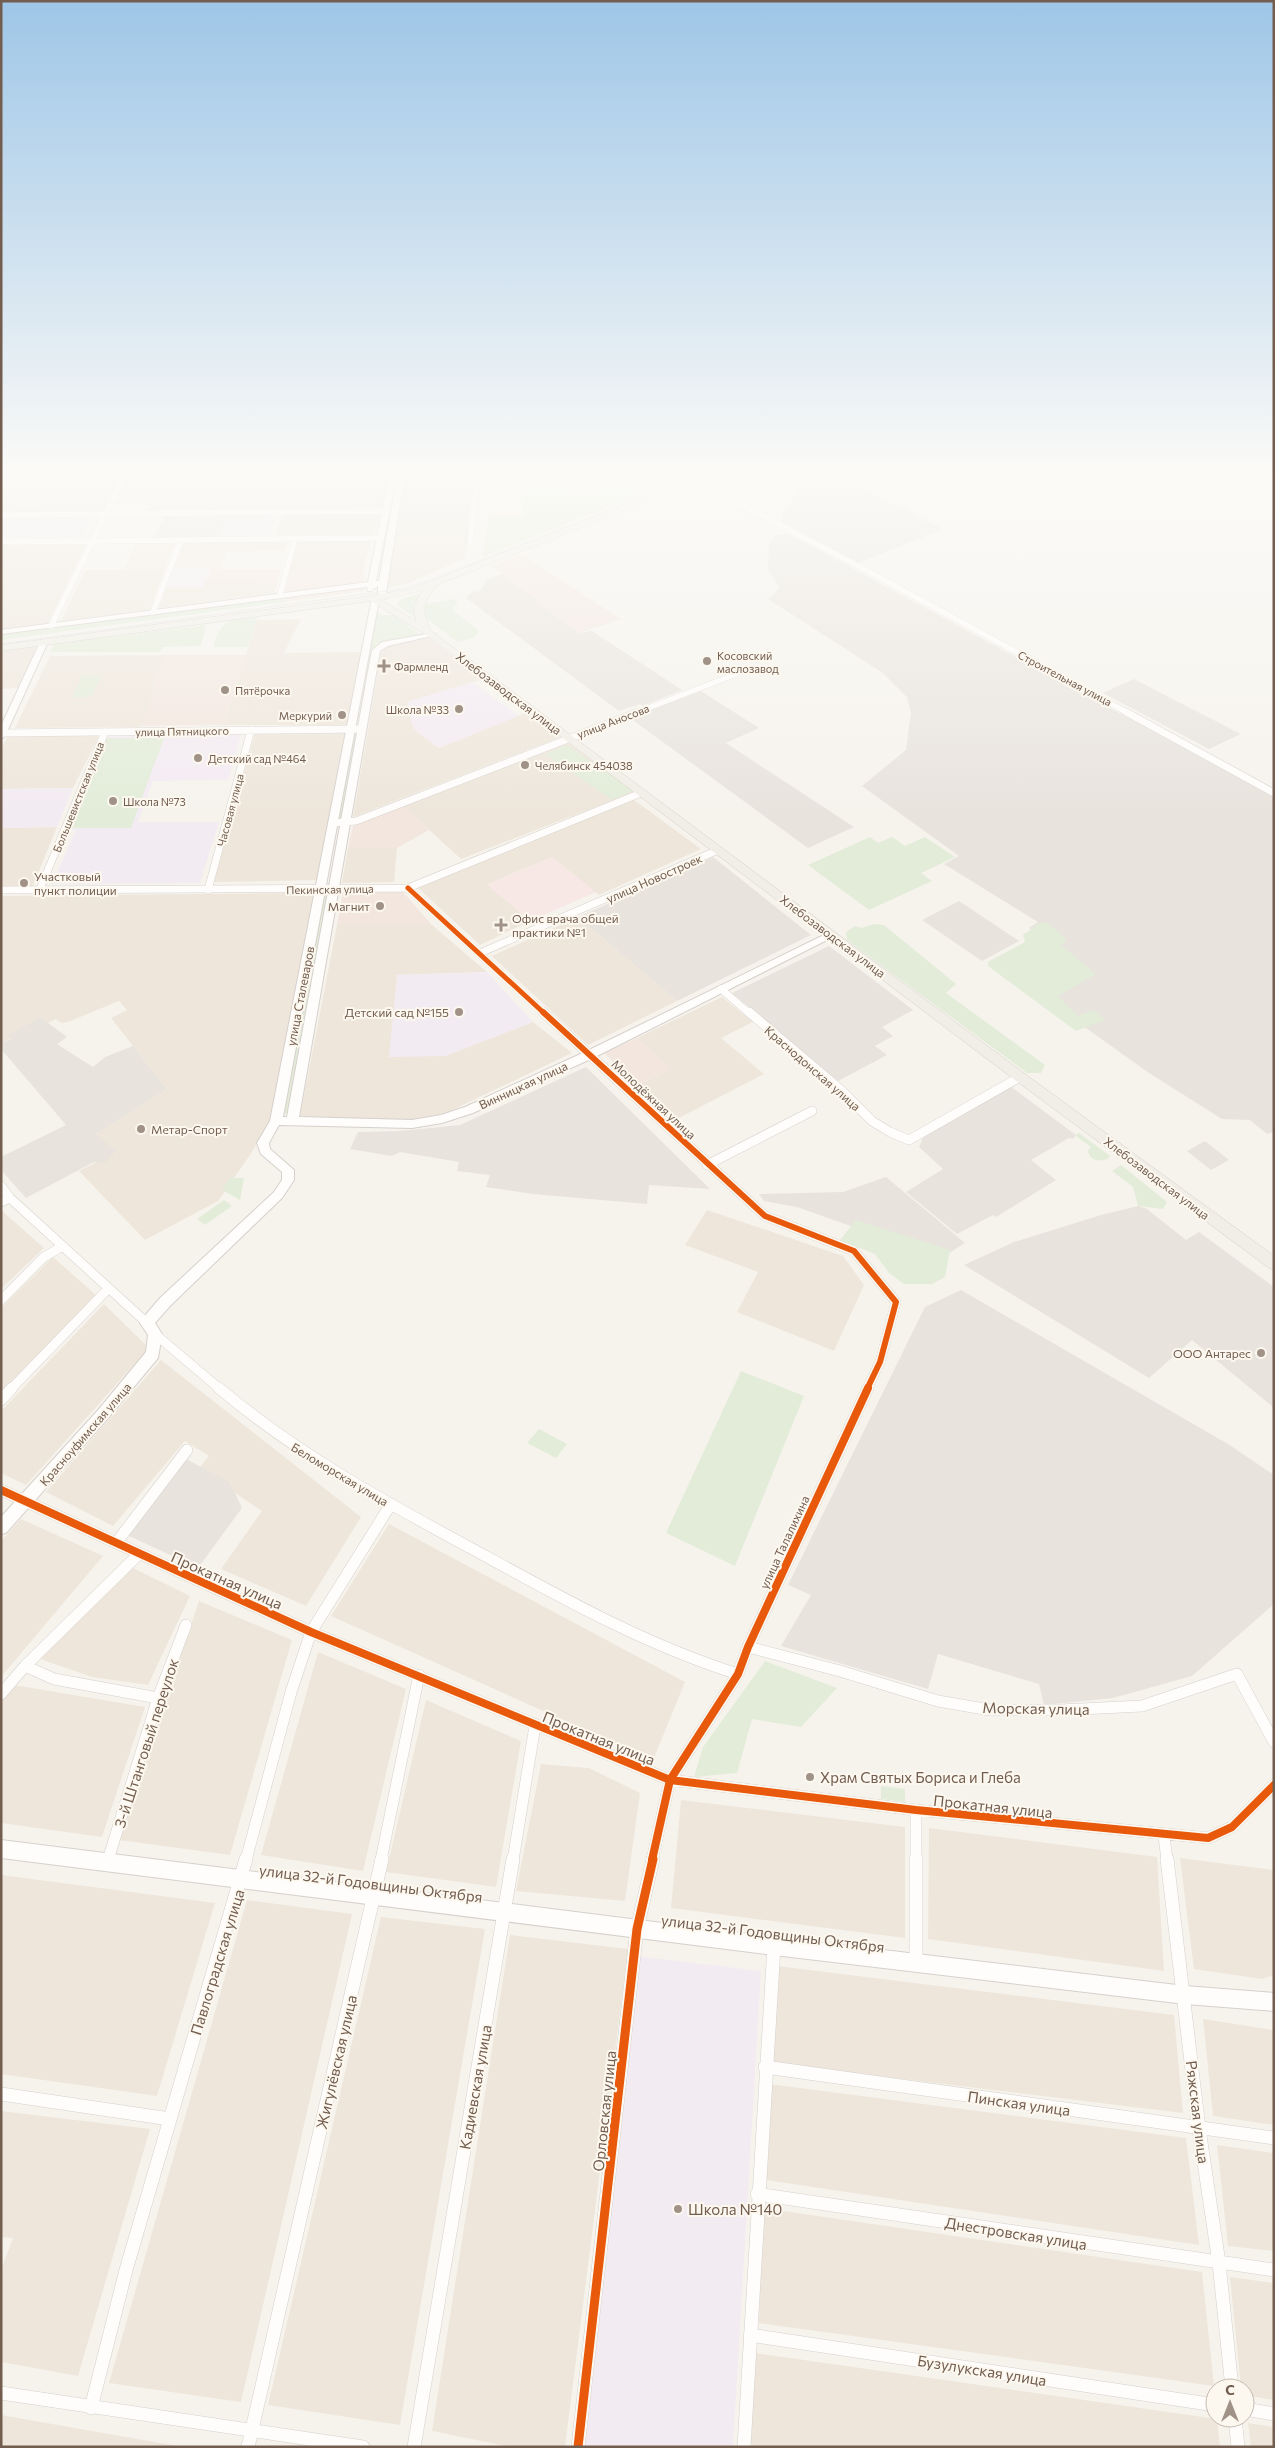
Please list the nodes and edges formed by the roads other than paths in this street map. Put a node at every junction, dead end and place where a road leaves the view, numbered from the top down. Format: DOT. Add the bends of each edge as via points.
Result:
graph roads {
  1 [pos="70,586"];
  2 [pos="163,586"];
  3 [pos="282,586"];
  4 [pos="347,586"];
  5 [pos="373,586"];
  6 [pos="381,586"];
  7 [pos="426,586"];
  8 [pos="432,586"];
  9 [pos="897,586"];
  10 [pos="280,595"];
  11 [pos="377,598"];
  12 [pos="153,612"];
  13 [pos="51,626"];
  14 [pos="1,632"];
  15 [pos="430,634"];
  16 [pos="44,642"];
  17 [pos="1,648"];
  18 [pos="371,649"];
  19 [pos="752,668"];
  20 [pos="356,729"];
  21 [pos="251,730"];
  22 [pos="105,732"];
  23 [pos="2,734"];
  24 [pos="570,738"];
  25 [pos="640,793"];
  26 [pos="1274,793"];
  27 [pos="333,822"];
  28 [pos="345,822"];
  29 [pos="718,850"];
  30 [pos="408,888"];
  31 [pos="40,889"];
  32 [pos="320,889"];
  33 [pos="333,889"];
  34 [pos="1,890"];
  35 [pos="208,890"];
  36 [pos="832,935"];
  37 [pos="480,953"];
  38 [pos="304,974"];
  39 [pos="318,974"];
  40 [pos="721,989"];
  41 [pos="590,1054"];
  42 [pos="1020,1077"];
  43 [pos="812,1111"];
  44 [pos="276,1121"];
  45 [pos="292,1122"];
  46 [pos="707,1165"];
  47 [pos="1,1186"];
  48 [pos="10,1198"];
  49 [pos="1,1202"];
  50 [pos="63,1246"];
  51 [pos="1274,1264"];
  52 [pos="108,1289"];
  53 [pos="1,1300"];
  54 [pos="896,1302"];
  55 [pos="151,1328"];
  56 [pos="1,1400"];
  57 [pos="186,1450"];
  58 [pos="1,1490"];
  59 [pos="25,1502"];
  60 [pos="391,1504"];
  61 [pos="1,1528"];
  62 [pos="116,1543"];
  63 [pos="139,1554"];
  64 [pos="186,1625"];
  65 [pos="311,1632"];
  66 [pos="748,1647"];
  67 [pos="25,1666"];
  68 [pos="738,1674"];
  69 [pos="419,1676"];
  70 [pos="1,1694"];
  71 [pos="158,1698"];
  72 [pos="535,1726"];
  73 [pos="1274,1742"];
  74 [pos="670,1780"];
  75 [pos="1274,1785"];
  76 [pos="916,1810"];
  77 [pos="1164,1836"];
  78 [pos="1,1848"];
  79 [pos="107,1862"];
  80 [pos="242,1879"];
  81 [pos="374,1896"];
  82 [pos="505,1912"];
  83 [pos="637,1929"];
  84 [pos="774,1946"];
  85 [pos="916,1962"];
  86 [pos="1185,1995"];
  87 [pos="1274,2002"];
  88 [pos="765,2067"];
  89 [pos="1,2094"];
  90 [pos="170,2119"];
  91 [pos="1200,2129"];
  92 [pos="1274,2138"];
  93 [pos="757,2194"];
  94 [pos="1219,2263"];
  95 [pos="1274,2270"];
  96 [pos="750,2335"];
  97 [pos="1231,2378"];
  98 [pos="1,2393"];
  99 [pos="1205,2403"];
  100 [pos="91,2408"];
  101 [pos="1255,2411"];
  102 [pos="1274,2414"];
  103 [pos="1236,2428"];
  104 [pos="252,2432"];
  105 [pos="248,2447"];
  106 [pos="364,2447"];
  107 [pos="414,2447"];
  108 [pos="578,2447"];
  109 [pos="744,2447"];
  110 [pos="1238,2447"];
  1 -- 13 [label="street"];
  2 -- 12 [label="street"];
  3 -- 10 [label="street"];
  4 -- 10 [label="street"];
  5 -- 11 [label="street, улица Сталеваров"];
  6 -- 11 [label="street, улица Сталеваров"];
  7 -- 11 [label="main road"];
  8 -- 15 [label="main road" via="424,594 418,610 419,621"];
  9 -- 26 [label="street, Строительная улица"];
  10 -- 12 [label="street"];
  11 -- 15 [label="main road, Хлебозаводская улица"];
  11 -- 16 [label="main road"];
  11 -- 18 [label="street, улица Сталеваров"];
  12 -- 13 [label="street"];
  13 -- 14 [label="street"];
  15 -- 18 [label="street"];
  15 -- 24 [label="main road, Хлебозаводская улица"];
  16 -- 17 [label="main road"];
  16 -- 23 [label="street"];
  18 -- 20 [label="street, улица Сталеваров"];
  19 -- 24 [label="street, улица Аносова"];
  20 -- 21 [label="street, улица Пятницкого"];
  20 -- 27 [label="street, улица Сталеваров"];
  20 -- 28 [label="street, улица Сталеваров"];
  21 -- 22 [label="street, улица Пятницкого"];
  21 -- 35 [label="street, Часовая улица"];
  22 -- 23 [label="street, улица Пятницкого"];
  22 -- 31 [label="street, Большевистская улица"];
  24 -- 25 [label="main road, Хлебозаводская улица"];
  24 -- 28 [label="street, улица Аносова" via="356,821"];
  25 -- 29 [label="main road, Хлебозаводская улица"];
  25 -- 30 [label="street, Пекинская улица"];
  27 -- 28 [label="street, улица Аносова"];
  27 -- 32 [label="street, улица Сталеваров"];
  28 -- 33 [label="street, улица Сталеваров"];
  29 -- 36 [label="main road, Хлебозаводская улица"];
  29 -- 37 [label="street, улица Новостроек"];
  30 -- 33 [label="street, Пекинская улица"];
  30 -- 37 [label="street, Молодёжная улица"];
  31 -- 34 [label="street, Пекинская улица"];
  31 -- 35 [label="street, Пекинская улица"];
  32 -- 33 [label="street, Пекинская улица"];
  32 -- 35 [label="street, Пекинская улица"];
  32 -- 38 [label="street, улица Сталеваров"];
  33 -- 39 [label="street, улица Сталеваров"];
  36 -- 40 [label="street, Винницкая улица"];
  36 -- 42 [label="main road, Хлебозаводская улица"];
  37 -- 41 [label="street, Молодёжная улица"];
  38 -- 39 [label="street"];
  38 -- 44 [label="street, улица Сталеваров"];
  39 -- 45 [label="street, улица Сталеваров"];
  40 -- 41 [label="street, Винницкая улица"];
  40 -- 42 [label="street, Краснодонская улица" via="894,1136 909,1140"];
  41 -- 45 [label="street, Винницкая улица" via="469,1110 442,1119 412,1124"];
  41 -- 46 [label="street, Молодёжная улица"];
  42 -- 51 [label="main road, Хлебозаводская улица"];
  43 -- 46 [label="street"];
  44 -- 45 [label="street, Винницкая улица"];
  44 -- 55 [label="street, улица Сталеваров" via="263,1147 288,1170 288,1180 278,1194 165,1302"];
  46 -- 54 [label="street, Молодёжная улица" via="765,1216 854,1251"];
  47 -- 48 [label="street, Беломорская улица"];
  48 -- 49 [label="street"];
  48 -- 50 [label="street, Беломорская улица"];
  50 -- 52 [label="street, Беломорская улица"];
  50 -- 53 [label="street" via="44,1257"];
  52 -- 55 [label="street, Беломорская улица"];
  52 -- 56 [label="street"];
  54 -- 66 [label="street, улица Талалихина" via="880,1362"];
  55 -- 59 [label="street, Красноуфимская улица" via="154,1354"];
  55 -- 60 [label="street, Беломорская улица" via="258,1421 299,1450"];
  57 -- 62 [label="street"];
  58 -- 59 [label="street, Прокатная улица"];
  59 -- 61 [label="street, Красноуфимская улица"];
  59 -- 62 [label="street, Прокатная улица"];
  60 -- 65 [label="street, Павлоградская улица"];
  60 -- 68 [label="street, Беломорская улица" via="627,1633 702,1664"];
  62 -- 63 [label="street, Прокатная улица"];
  63 -- 65 [label="street, Прокатная улица"];
  63 -- 67 [label="street"];
  64 -- 71 [label="street, 3-й Штанговый переулок"];
  65 -- 69 [label="street, Прокатная улица"];
  65 -- 80 [label="street, Павлоградская улица"];
  66 -- 68 [label="street, улица Талалихина"];
  66 -- 73 [label="street, Морская улица" via="938,1701 990,1710 1142,1706 1237,1674"];
  67 -- 70 [label="street"];
  67 -- 71 [label="street" via="54,1679"];
  68 -- 74 [label="street, улица Талалихина"];
  69 -- 72 [label="street, Прокатная улица"];
  69 -- 81 [label="street, Жигулёвская улица"];
  71 -- 79 [label="street, 3-й Штанговый переулок"];
  72 -- 74 [label="street, Прокатная улица"];
  72 -- 82 [label="street, Кадиевская улица"];
  74 -- 76 [label="street, Прокатная улица"];
  74 -- 83 [label="street, Орловская улица"];
  75 -- 77 [label="street, Прокатная улица" via="1232,1827 1208,1838"];
  76 -- 77 [label="street, Прокатная улица"];
  76 -- 85 [label="street"];
  77 -- 86 [label="street, Ряжская улица"];
  78 -- 79 [label="street, улица 32-й Годовщины Октября"];
  79 -- 80 [label="street, улица 32-й Годовщины Октября"];
  80 -- 81 [label="street, улица 32-й Годовщины Октября"];
  80 -- 90 [label="street, Павлоградская улица"];
  81 -- 82 [label="street, улица 32-й Годовщины Октября"];
  81 -- 104 [label="street, Жигулёвская улица"];
  82 -- 83 [label="street, улица 32-й Годовщины Октября"];
  82 -- 107 [label="street, Кадиевская улица"];
  83 -- 84 [label="street, улица 32-й Годовщины Октября"];
  83 -- 108 [label="street, Орловская улица"];
  84 -- 85 [label="street, улица 32-й Годовщины Октября"];
  84 -- 88 [label="street"];
  85 -- 86 [label="street, улица 32-й Годовщины Октября"];
  86 -- 87 [label="street, улица 32-й Годовщины Октября"];
  86 -- 91 [label="street, Ряжская улица"];
  88 -- 91 [label="street, Пинская улица"];
  88 -- 93 [label="street"];
  89 -- 90 [label="street"];
  90 -- 100 [label="street, Павлоградская улица" via="126,2270"];
  91 -- 92 [label="street, Пинская улица"];
  91 -- 94 [label="street, Ряжская улица"];
  93 -- 94 [label="street, Днестровская улица"];
  93 -- 96 [label="street"];
  94 -- 95 [label="street, Днестровская улица"];
  94 -- 97 [label="street, Ряжская улица"];
  96 -- 99 [label="street, Бузулукская улица"];
  96 -- 109 [label="street"];
  98 -- 100 [label="street"];
  100 -- 104 [label="street"];
  101 -- 102 [label="street"];
  103 -- 110 [label="street"];
  104 -- 105 [label="street, Жигулёвская улица"];
  104 -- 106 [label="street"];
}
